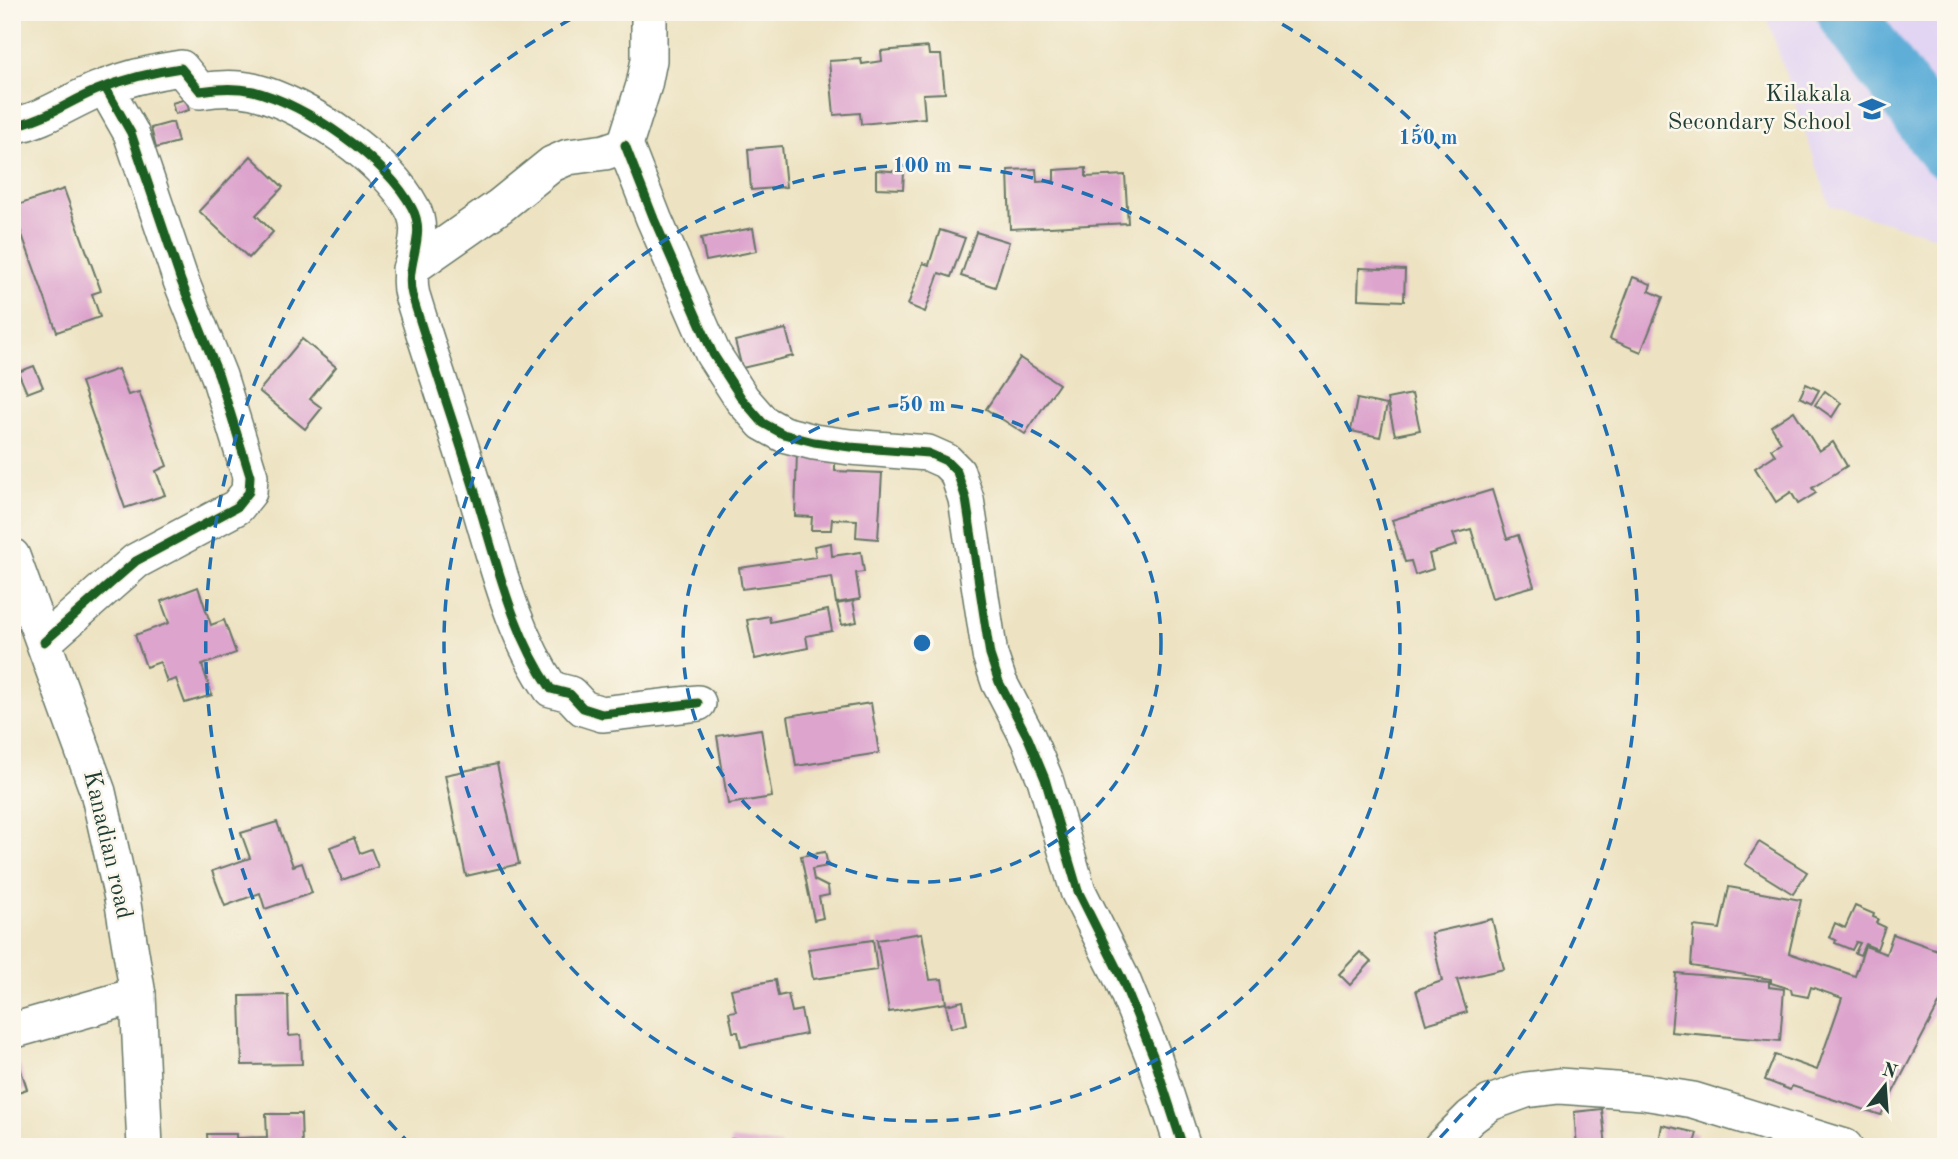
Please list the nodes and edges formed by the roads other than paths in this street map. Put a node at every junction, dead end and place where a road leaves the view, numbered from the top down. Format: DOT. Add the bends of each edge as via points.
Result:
graph roads {
  1 [pos="649,12"];
  2 [pos="105,87"];
  3 [pos="12,125"];
  4 [pos="625,145"];
  5 [pos="410,269"];
  6 [pos="12,556"];
  7 [pos="44,642"];
  8 [pos="698,703"];
  9 [pos="138,995"];
  10 [pos="12,1031"];
  11 [pos="145,1147"];
  12 [pos="1183,1147"];
  13 [pos="1441,1147"];
  14 [pos="1845,1147"];
  1 -- 4 [label="street" via="649,60"];
  2 -- 3 [label="street" via="60,110"];
  2 -- 5 [label="street" via="181,68 200,91 233,88 257,92 320,121 380,167 412,207 419,222"];
  2 -- 7 [label="street" via="131,133 219,376 250,476 249,492 237,507 136,561"];
  4 -- 5 [label="street" via="552,164"];
  4 -- 12 [label="street" via="713,354 763,423 783,434 850,447 928,453 957,472 966,499 990,654 999,682 1045,779 1078,891 1122,979"];
  5 -- 8 [label="street" via="412,293 496,566 539,671 551,689 570,694 583,708 602,714"];
  6 -- 7 [label="street, Kanadian road"];
  7 -- 9 [label="street, Kanadian road" via="98,792"];
  9 -- 10 [label="street"];
  9 -- 11 [label="street, Kanadian road"];
  13 -- 14 [label="street" via="1490,1103 1527,1090 1559,1087 1693,1100"];
}
